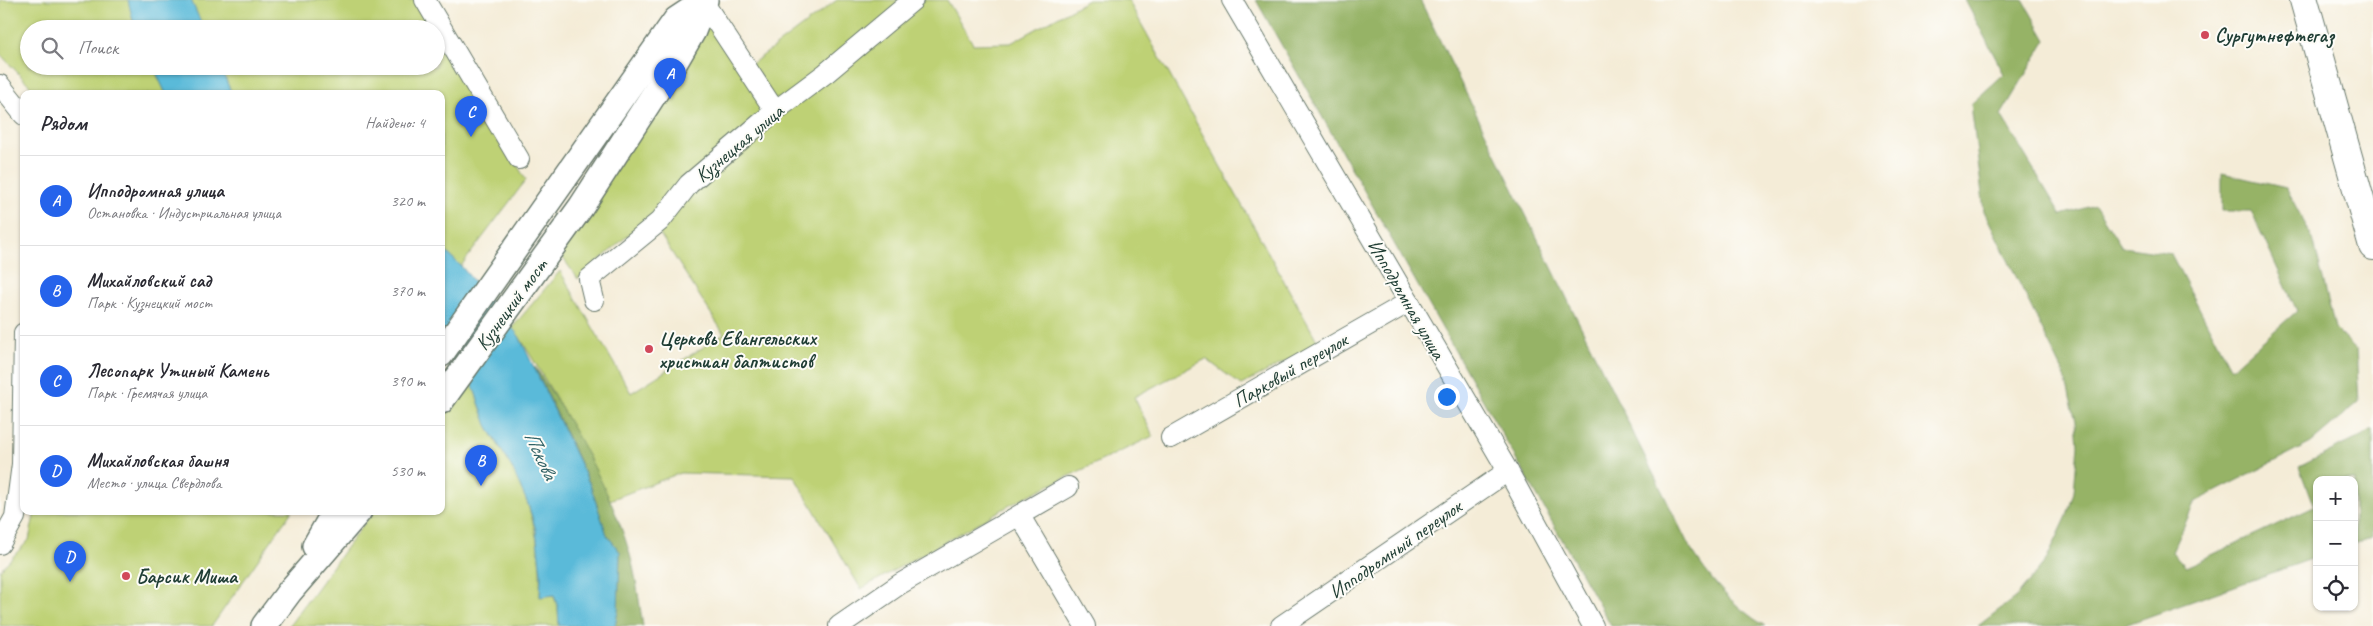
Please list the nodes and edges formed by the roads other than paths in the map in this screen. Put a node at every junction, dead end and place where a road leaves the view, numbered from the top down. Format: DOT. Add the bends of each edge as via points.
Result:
graph roads {
  1 [pos="425,0"];
  2 [pos="913,0"];
  3 [pos="1232,0"];
  4 [pos="2304,0"];
  5 [pos="703,1"];
  6 [pos="437,20"];
  7 [pos="445,34"];
  8 [pos="0,85"];
  9 [pos="20,110"];
  10 [pos="775,111"];
  11 [pos="519,159"];
  12 [pos="2373,246"];
  13 [pos="594,300"];
  14 [pos="1409,302"];
  15 [pos="445,348"];
  16 [pos="445,395"];
  17 [pos="1171,438"];
  18 [pos="1508,471"];
  19 [pos="20,479"];
  20 [pos="1068,486"];
  21 [pos="333,515"];
  22 [pos="356,515"];
  23 [pos="1020,516"];
  24 [pos="0,544"];
  25 [pos="290,592"];
  26 [pos="264,626"];
  27 [pos="839,626"];
  28 [pos="1085,626"];
  29 [pos="1281,626"];
  30 [pos="1593,626"];
  1 -- 6 [label="street"];
  2 -- 10 [label="street, Кузнецкая улица"];
  3 -- 14 [label="street, Ипподромная улица"];
  4 -- 12 [label="main road"];
  5 -- 10 [label="street"];
  5 -- 15 [label="street, Кузнецкий мост" via="676,20"];
  5 -- 16 [label="street, Кузнецкий мост" via="693,31 675,62 582,207"];
  7 -- 11 [label="street"];
  8 -- 9 [label="street"];
  10 -- 13 [label="street, Кузнецкая улица" via="689,184 660,221 589,279"];
  14 -- 17 [label="street, Парковый переулок"];
  14 -- 18 [label="street, Ипподромная улица"];
  18 -- 29 [label="street, Ипподромный переулок"];
  18 -- 30 [label="street, Ипподромная улица"];
  19 -- 24 [label="street" via="15,517"];
  20 -- 23 [label="street"];
  21 -- 25 [label="street"];
  22 -- 25 [label="street"];
  23 -- 27 [label="street" via="900,584"];
  23 -- 28 [label="street"];
  25 -- 26 [label="street"];
}
